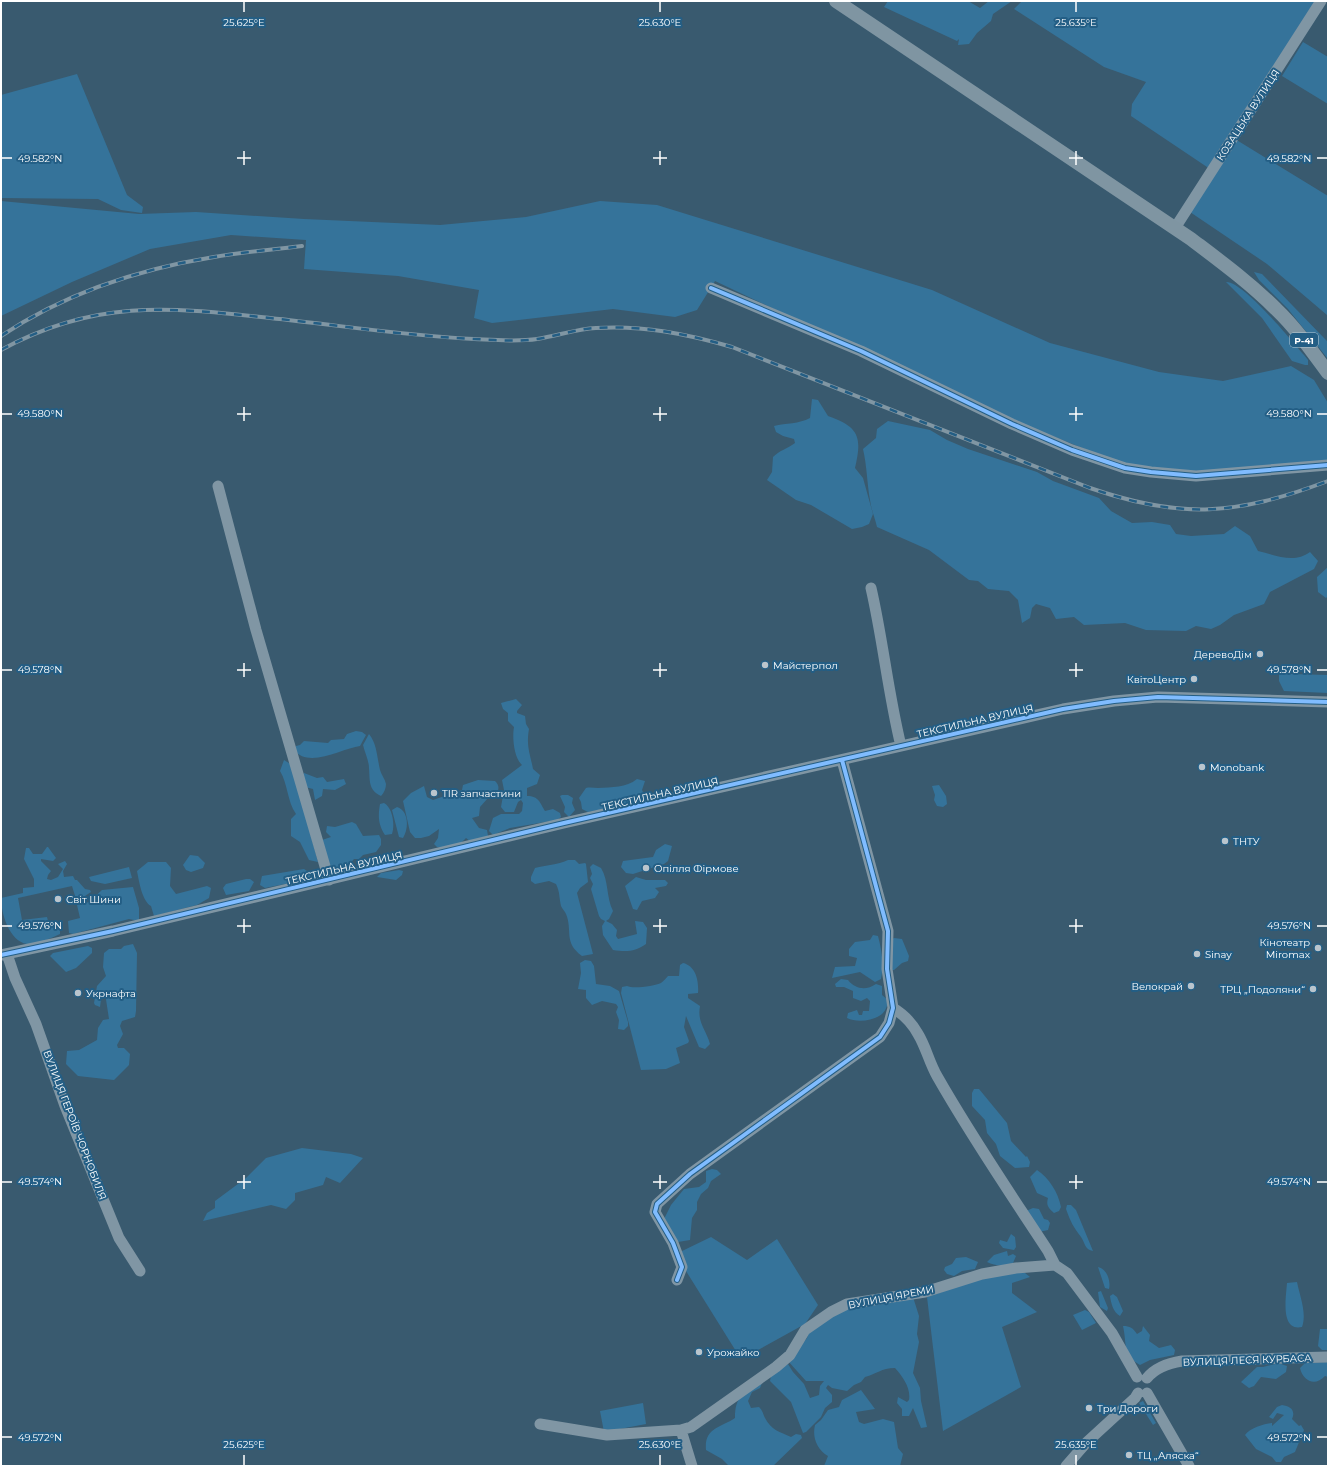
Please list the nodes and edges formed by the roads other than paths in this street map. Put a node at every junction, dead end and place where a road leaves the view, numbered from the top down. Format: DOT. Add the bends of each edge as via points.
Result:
graph roads {
  1 [pos="836,1"];
  2 [pos="1321,1"];
  3 [pos="1175,228"];
  4 [pos="711,288"];
  5 [pos="1328,373"];
  6 [pos="1328,465"];
  7 [pos="218,486"];
  8 [pos="871,588"];
  9 [pos="1328,702"];
  10 [pos="901,746"];
  11 [pos="842,760"];
  12 [pos="329,880"];
  13 [pos="4,955"];
  14 [pos="893,1008"];
  15 [pos="1055,1265"];
  16 [pos="140,1271"];
  17 [pos="677,1280"];
  18 [pos="1328,1357"];
  19 [pos="1142,1378"];
  20 [pos="1142,1393"];
  21 [pos="540,1424"];
  22 [pos="681,1430"];
  23 [pos="692,1466"];
  24 [pos="1066,1466"];
  25 [pos="1189,1466"];
  1 -- 3 [label="main road, Р-41"];
  2 -- 3 [label="street, КОЗАЦЬКА ВУЛИЦЯ"];
  3 -- 5 [label="main road, Р-41" via="1240,277 1277,309"];
  4 -- 6 [label="street" via="861,351 1012,424 1072,450 1125,468 1196,476"];
  7 -- 12 [label="street" via="256,630"];
  8 -- 10 [label="street"];
  9 -- 10 [label="street, ТЕКСТИЛЬНА ВУЛИЦЯ" via="1136,698 1063,709"];
  10 -- 11 [label="street, ТЕКСТИЛЬНА ВУЛИЦЯ"];
  11 -- 12 [label="street, ТЕКСТИЛЬНА ВУЛИЦЯ"];
  11 -- 14 [label="street" via="888,931 887,969"];
  12 -- 13 [label="street, ТЕКСТИЛЬНА ВУЛИЦЯ"];
  13 -- 16 [label="street, ВУЛИЦЯ ГЕРОЇВ ЧОРНОБИЛЯ" via="36,1024 65,1106 119,1238"];
  14 -- 15 [label="street" via="902,1013 918,1034 936,1074 953,1103"];
  14 -- 17 [label="street" via="889,1023 880,1037 690,1174 657,1204 655,1212 673,1243 682,1267"];
  15 -- 19 [label="street" via="1067,1273"];
  15 -- 22 [label="street, ВУЛИЦЯ ЯРЕМИ" via="982,1274 925,1292 847,1304 814,1322 805,1330 790,1355 776,1367 692,1427"];
  18 -- 19 [label="street, ВУЛИЦЯ ЛЕСЯ КУРБАСА" via="1182,1361 1163,1366"];
  19 -- 20 [label="street" via="1151,1387"];
  20 -- 24 [label="street" via="1087,1442"];
  20 -- 25 [label="street"];
  21 -- 22 [label="street, ВУЛИЦЯ ЯРЕМИ" via="607,1435"];
  22 -- 23 [label="street"];
}
